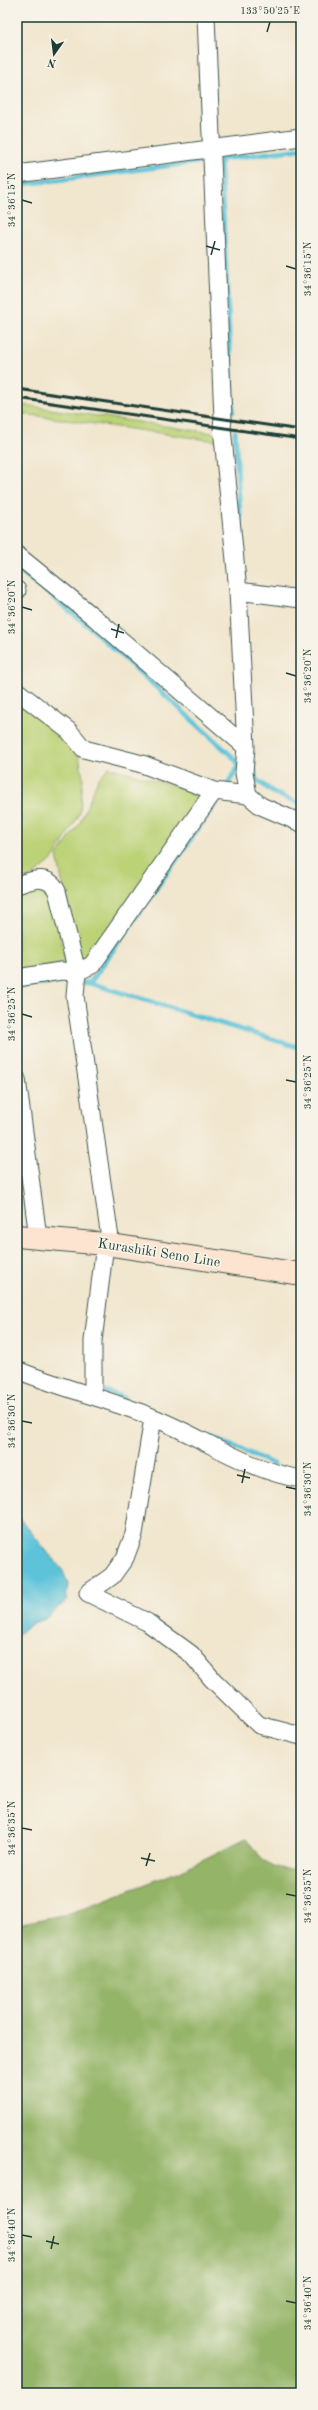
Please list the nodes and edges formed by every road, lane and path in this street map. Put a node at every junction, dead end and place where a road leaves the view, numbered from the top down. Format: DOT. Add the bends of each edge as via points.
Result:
graph roads {
  1 [pos="206,17"];
  2 [pos="301,137"];
  3 [pos="213,156"];
  4 [pos="17,174"];
  5 [pos="17,555"];
  6 [pos="238,592"];
  7 [pos="301,599"];
  8 [pos="17,691"];
  9 [pos="245,761"];
  10 [pos="221,793"];
  11 [pos="248,795"];
  12 [pos="301,823"];
  13 [pos="17,884"];
  14 [pos="17,978"];
  15 [pos="76,978"];
  16 [pos="17,1079"];
  17 [pos="17,1236"];
  18 [pos="38,1237"];
  19 [pos="108,1244"];
  20 [pos="301,1274"];
  21 [pos="17,1370"];
  22 [pos="93,1395"];
  23 [pos="153,1418"];
  24 [pos="301,1479"];
  25 [pos="301,1736"];
  1 -- 3 [label="street"];
  2 -- 3 [label="street"];
  3 -- 4 [label="street"];
  3 -- 6 [label="street" via="222,423"];
  5 -- 9 [label="street" via="95,618"];
  6 -- 7 [label="street"];
  6 -- 9 [label="street"];
  8 -- 10 [label="street" via="69,731 84,749 142,764"];
  9 -- 11 [label="street"];
  10 -- 11 [label="street"];
  10 -- 15 [label="street" via="92,965"];
  11 -- 12 [label="street" via="261,806"];
  13 -- 15 [label="street" via="41,879 48,880 54,885"];
  14 -- 15 [label="street" via="61,971"];
  15 -- 19 [label="street"];
  16 -- 18 [label="street"];
  17 -- 18 [label="main road, Kurashiki Seno Line"];
  18 -- 19 [label="main road, Kurashiki Seno Line"];
  19 -- 20 [label="main road, Kurashiki Seno Line"];
  19 -- 22 [label="street" via="93,1341"];
  21 -- 22 [label="street" via="44,1381"];
  22 -- 23 [label="street"];
  23 -- 24 [label="street" via="261,1468"];
  23 -- 25 [label="street" via="134,1534 125,1558 112,1576 88,1593 147,1622 190,1654 259,1725"];
}
